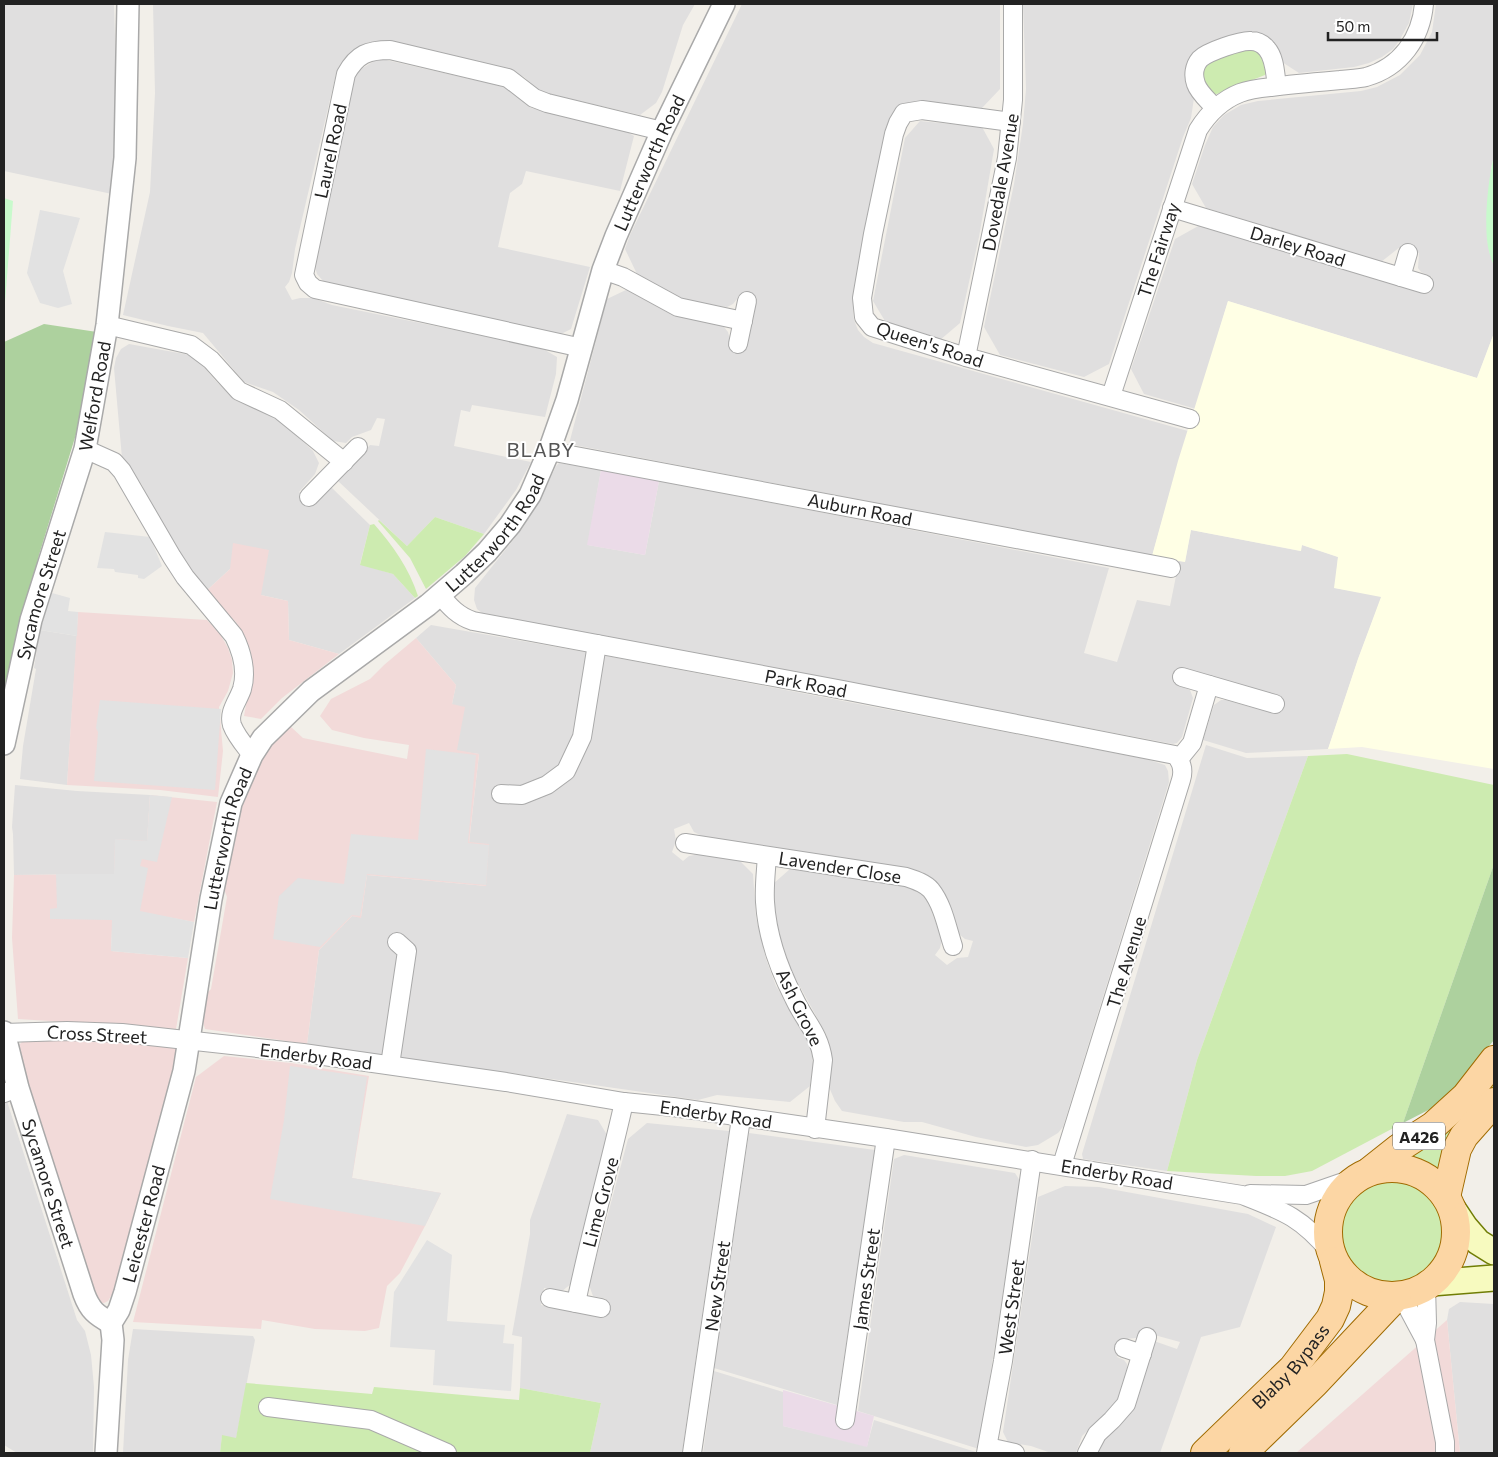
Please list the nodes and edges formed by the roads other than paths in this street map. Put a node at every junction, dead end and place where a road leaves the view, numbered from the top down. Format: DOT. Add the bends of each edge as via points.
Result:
graph roads {
  1 [pos="128,4"];
  2 [pos="724,4"];
  3 [pos="1013,4"];
  4 [pos="1424,4"];
  5 [pos="1277,86"];
  6 [pos="1215,108"];
  7 [pos="1012,122"];
  8 [pos="662,131"];
  9 [pos="1172,208"];
  10 [pos="1408,253"];
  11 [pos="603,270"];
  12 [pos="1401,277"];
  13 [pos="1424,284"];
  14 [pos="747,301"];
  15 [pos="743,321"];
  16 [pos="107,325"];
  17 [pos="738,344"];
  18 [pos="582,348"];
  19 [pos="966,357"];
  20 [pos="1111,396"];
  21 [pos="1190,419"];
  22 [pos="358,447"];
  23 [pos="85,448"];
  24 [pos="549,451"];
  25 [pos="344,462"];
  26 [pos="309,497"];
  27 [pos="1171,568"];
  28 [pos="440,595"];
  29 [pos="596,644"];
  30 [pos="1182,677"];
  31 [pos="1209,685"];
  32 [pos="1275,704"];
  33 [pos="4,744"];
  34 [pos="252,754"];
  35 [pos="1179,759"];
  36 [pos="501,794"];
  37 [pos="685,843"];
  38 [pos="767,856"];
  39 [pos="397,942"];
  40 [pos="953,946"];
  41 [pos="196,995"];
  42 [pos="4,1033"];
  43 [pos="190,1040"];
  44 [pos="1494,1060"];
  45 [pos="390,1066"];
  46 [pos="11,1091"];
  47 [pos="624,1102"];
  48 [pos="1494,1102"];
  49 [pos="741,1118"];
  50 [pos="815,1129"];
  51 [pos="886,1138"];
  52 [pos="1032,1160"];
  53 [pos="1062,1165"];
  54 [pos="1362,1175"];
  55 [pos="1242,1195"];
  56 [pos="1448,1202"];
  57 [pos="1494,1252"];
  58 [pos="1332,1256"];
  59 [pos="1494,1278"];
  60 [pos="1428,1284"];
  61 [pos="1399,1296"];
  62 [pos="550,1298"];
  63 [pos="576,1303"];
  64 [pos="602,1308"];
  65 [pos="111,1324"];
  66 [pos="1147,1337"];
  67 [pos="1425,1340"];
  68 [pos="1124,1348"];
  69 [pos="1142,1354"];
  70 [pos="268,1407"];
  71 [pos="845,1420"];
  72 [pos="987,1450"];
  73 [pos="106,1453"];
  74 [pos="447,1453"];
  75 [pos="692,1453"];
  76 [pos="1015,1453"];
  77 [pos="1087,1453"];
  78 [pos="1205,1453"];
  79 [pos="1243,1453"];
  80 [pos="1445,1453"];
  1 -- 16 [label="street, Welford Road" via="125,158"];
  2 -- 8 [label="street, Lutterworth Road"];
  3 -- 7 [label="street, Dovedale Avenue"];
  4 -- 5 [label="street, The Fairway" via="1415,40 1403,56 1384,70 1366,77"];
  5 -- 6 [label="street, The Fairway" via="1240,93"];
  5 -- 6 [label="street" via="1272,56 1260,43 1243,42 1206,54 1196,66 1195,82"];
  6 -- 9 [label="street, The Fairway" via="1198,130"];
  7 -- 19 [label="street, Dovedale Avenue"];
  7 -- 19 [label="street, Queen's Road" via="922,110 904,113 894,134 873,234 862,298 864,317 872,327"];
  8 -- 11 [label="street, Lutterworth Road"];
  8 -- 18 [label="street, Laurel Road" via="547,103 534,98 508,78 390,50 378,50 358,58 346,74 304,275 308,283 315,289"];
  9 -- 12 [label="street, Darley Road"];
  9 -- 20 [label="street, The Fairway"];
  10 -- 12 [label="street"];
  11 -- 15 [label="street" via="623,277 678,307"];
  11 -- 18 [label="street, Lutterworth Road"];
  12 -- 13 [label="street, Darley Road"];
  14 -- 15 [label="street"];
  15 -- 17 [label="street"];
  16 -- 23 [label="street, Welford Road"];
  16 -- 25 [label="street" via="191,344 239,391 280,410"];
  18 -- 24 [label="street, Lutterworth Road"];
  19 -- 20 [label="street, Queen's Road"];
  20 -- 21 [label="street, Queen's Road"];
  22 -- 25 [label="street"];
  23 -- 33 [label="street, Sycamore Street" via="31,620"];
  23 -- 34 [label="street, Welford Road" via="114,462 122,471 172,557 234,636 244,673 243,686 231,718 236,732"];
  24 -- 27 [label="street, Auburn Road"];
  24 -- 28 [label="street, Lutterworth Road" via="530,494 510,525 487,552"];
  25 -- 26 [label="street"];
  28 -- 29 [label="street, Park Road" via="454,612 473,621"];
  28 -- 34 [label="street, Lutterworth Road" via="311,690 263,738"];
  29 -- 35 [label="street, Park Road" via="1160,751"];
  29 -- 36 [label="street" via="582,737 566,771 548,785 522,795"];
  30 -- 31 [label="street"];
  31 -- 32 [label="street"];
  31 -- 35 [label="street" via="1192,743"];
  34 -- 41 [label="street, Lutterworth Road" via="231,803"];
  35 -- 53 [label="street, The Avenue" via="1182,780"];
  37 -- 38 [label="street, Lavender Close"];
  38 -- 40 [label="street, Lavender Close" via="919,881 930,889 939,905"];
  38 -- 50 [label="street, Ash Grove" via="765,901 774,949 792,993 822,1050"];
  39 -- 45 [label="street" via="407,951"];
  41 -- 43 [label="street, Leicester Road"];
  42 -- 43 [label="street, Cross Street" via="122,1033"];
  42 -- 46 [label="street, Sycamore Street"];
  43 -- 45 [label="street, Enderby Road"];
  43 -- 65 [label="street, Leicester Road" via="147,1212 119,1310"];
  44 -- 54 [label="main road, A426" via="1466,1096 1433,1126"];
  45 -- 47 [label="street, Enderby Road"];
  46 -- 65 [label="street, Sycamore Street" via="88,1306"];
  47 -- 49 [label="street, Enderby Road"];
  47 -- 63 [label="street, Lime Grove"];
  48 -- 56 [label="main road, A426" via="1464,1136 1457,1149"];
  49 -- 50 [label="street, Enderby Road"];
  49 -- 75 [label="street, New Street"];
  50 -- 51 [label="street, Enderby Road"];
  51 -- 52 [label="street, Enderby Road"];
  51 -- 71 [label="street, James Street"];
  52 -- 53 [label="street, Enderby Road"];
  52 -- 72 [label="street, West Street"];
  53 -- 55 [label="street, Enderby Road"];
  54 -- 55 [label="street, Enderby Road" via="1306,1195"];
  54 -- 56 [label="main road" via="1387,1167 1408,1169 1430,1180"];
  54 -- 58 [label="main road" via="1339,1195 1330,1213 1327,1231"];
  55 -- 58 [label="street, Enderby Road" via="1287,1213 1315,1234"];
  56 -- 57 [label="main road" via="1478,1242"];
  56 -- 60 [label="main road" via="1456,1228 1454,1250 1444,1269"];
  58 -- 61 [label="main road" via="1346,1277 1356,1285 1378,1294"];
  58 -- 78 [label="main road, Blaby Bypass" via="1339,1292 1330,1319 1293,1368"];
  59 -- 60 [label="main road"];
  60 -- 61 [label="main road"];
  60 -- 67 [label="street"];
  61 -- 67 [label="street"];
  61 -- 79 [label="main road, Blaby Bypass"];
  62 -- 63 [label="street"];
  63 -- 64 [label="street"];
  65 -- 73 [label="street, Leicester Road" via="113,1340"];
  66 -- 69 [label="street"];
  67 -- 80 [label="street"];
  68 -- 69 [label="street"];
  69 -- 77 [label="street" via="1126,1404 1097,1434"];
  70 -- 74 [label="street" via="371,1420"];
  72 -- 76 [label="street"];
}
